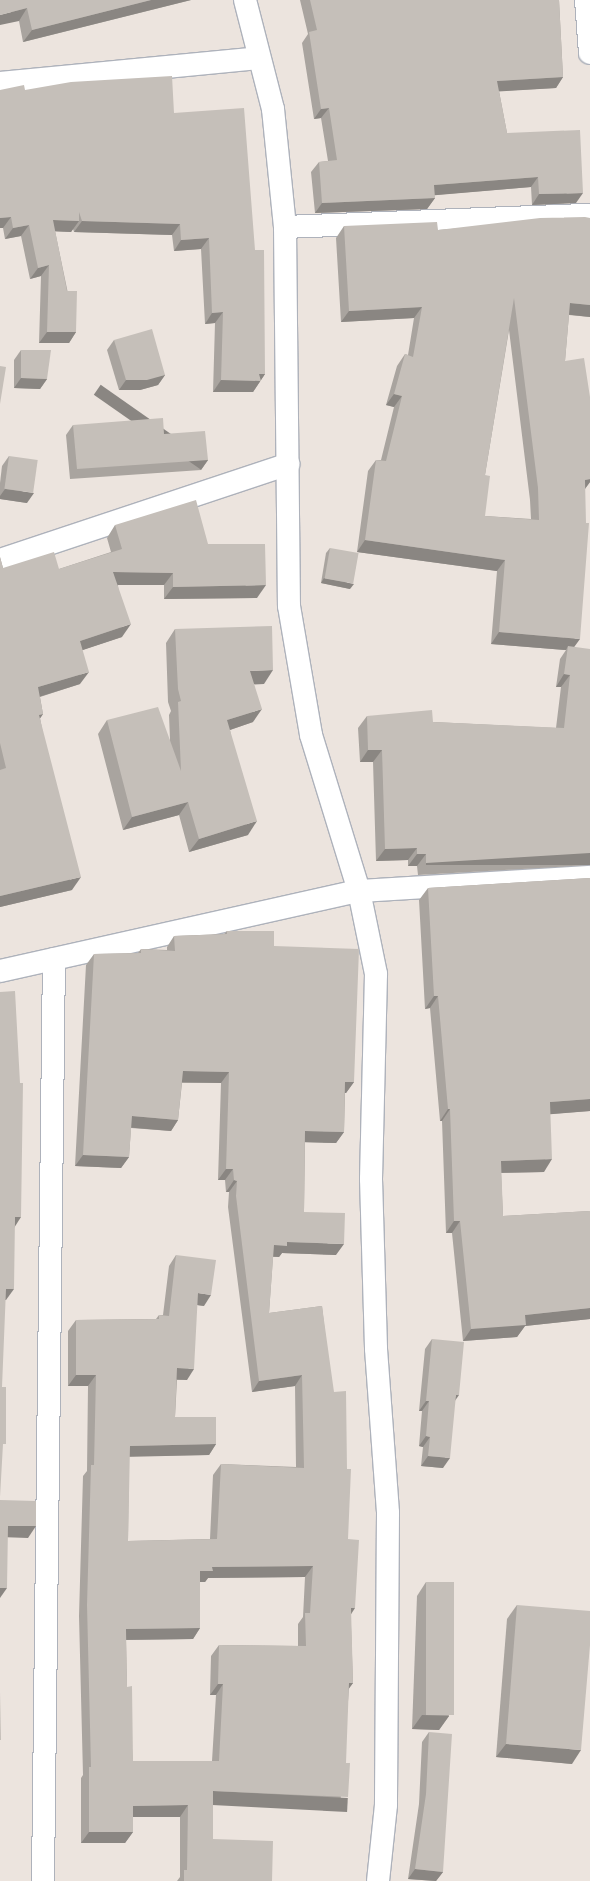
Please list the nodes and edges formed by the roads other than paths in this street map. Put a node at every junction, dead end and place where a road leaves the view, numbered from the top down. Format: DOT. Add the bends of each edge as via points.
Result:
graph roads {
  1 [pos="245,0"];
  2 [pos="586,0"];
  3 [pos="590,53"];
  4 [pos="258,58"];
  5 [pos="0,83"];
  6 [pos="590,216"];
  7 [pos="285,227"];
  8 [pos="288,464"];
  9 [pos="0,560"];
  10 [pos="590,877"];
  11 [pos="359,891"];
  12 [pos="54,959"];
  13 [pos="0,971"];
  14 [pos="43,1881"];
  15 [pos="378,1881"];
  1 -- 4 [label="street"];
  2 -- 3 [label="street"];
  4 -- 5 [label="street"];
  4 -- 7 [label="street" via="273,109"];
  6 -- 7 [label="street"];
  7 -- 8 [label="street"];
  8 -- 9 [label="street"];
  8 -- 11 [label="street" via="289,606 311,735"];
  10 -- 11 [label="street"];
  11 -- 12 [label="street"];
  11 -- 15 [label="street" via="376,974 371,1180 376,1349 388,1513 386,1806"];
  12 -- 13 [label="street"];
  12 -- 14 [label="street"];
}
